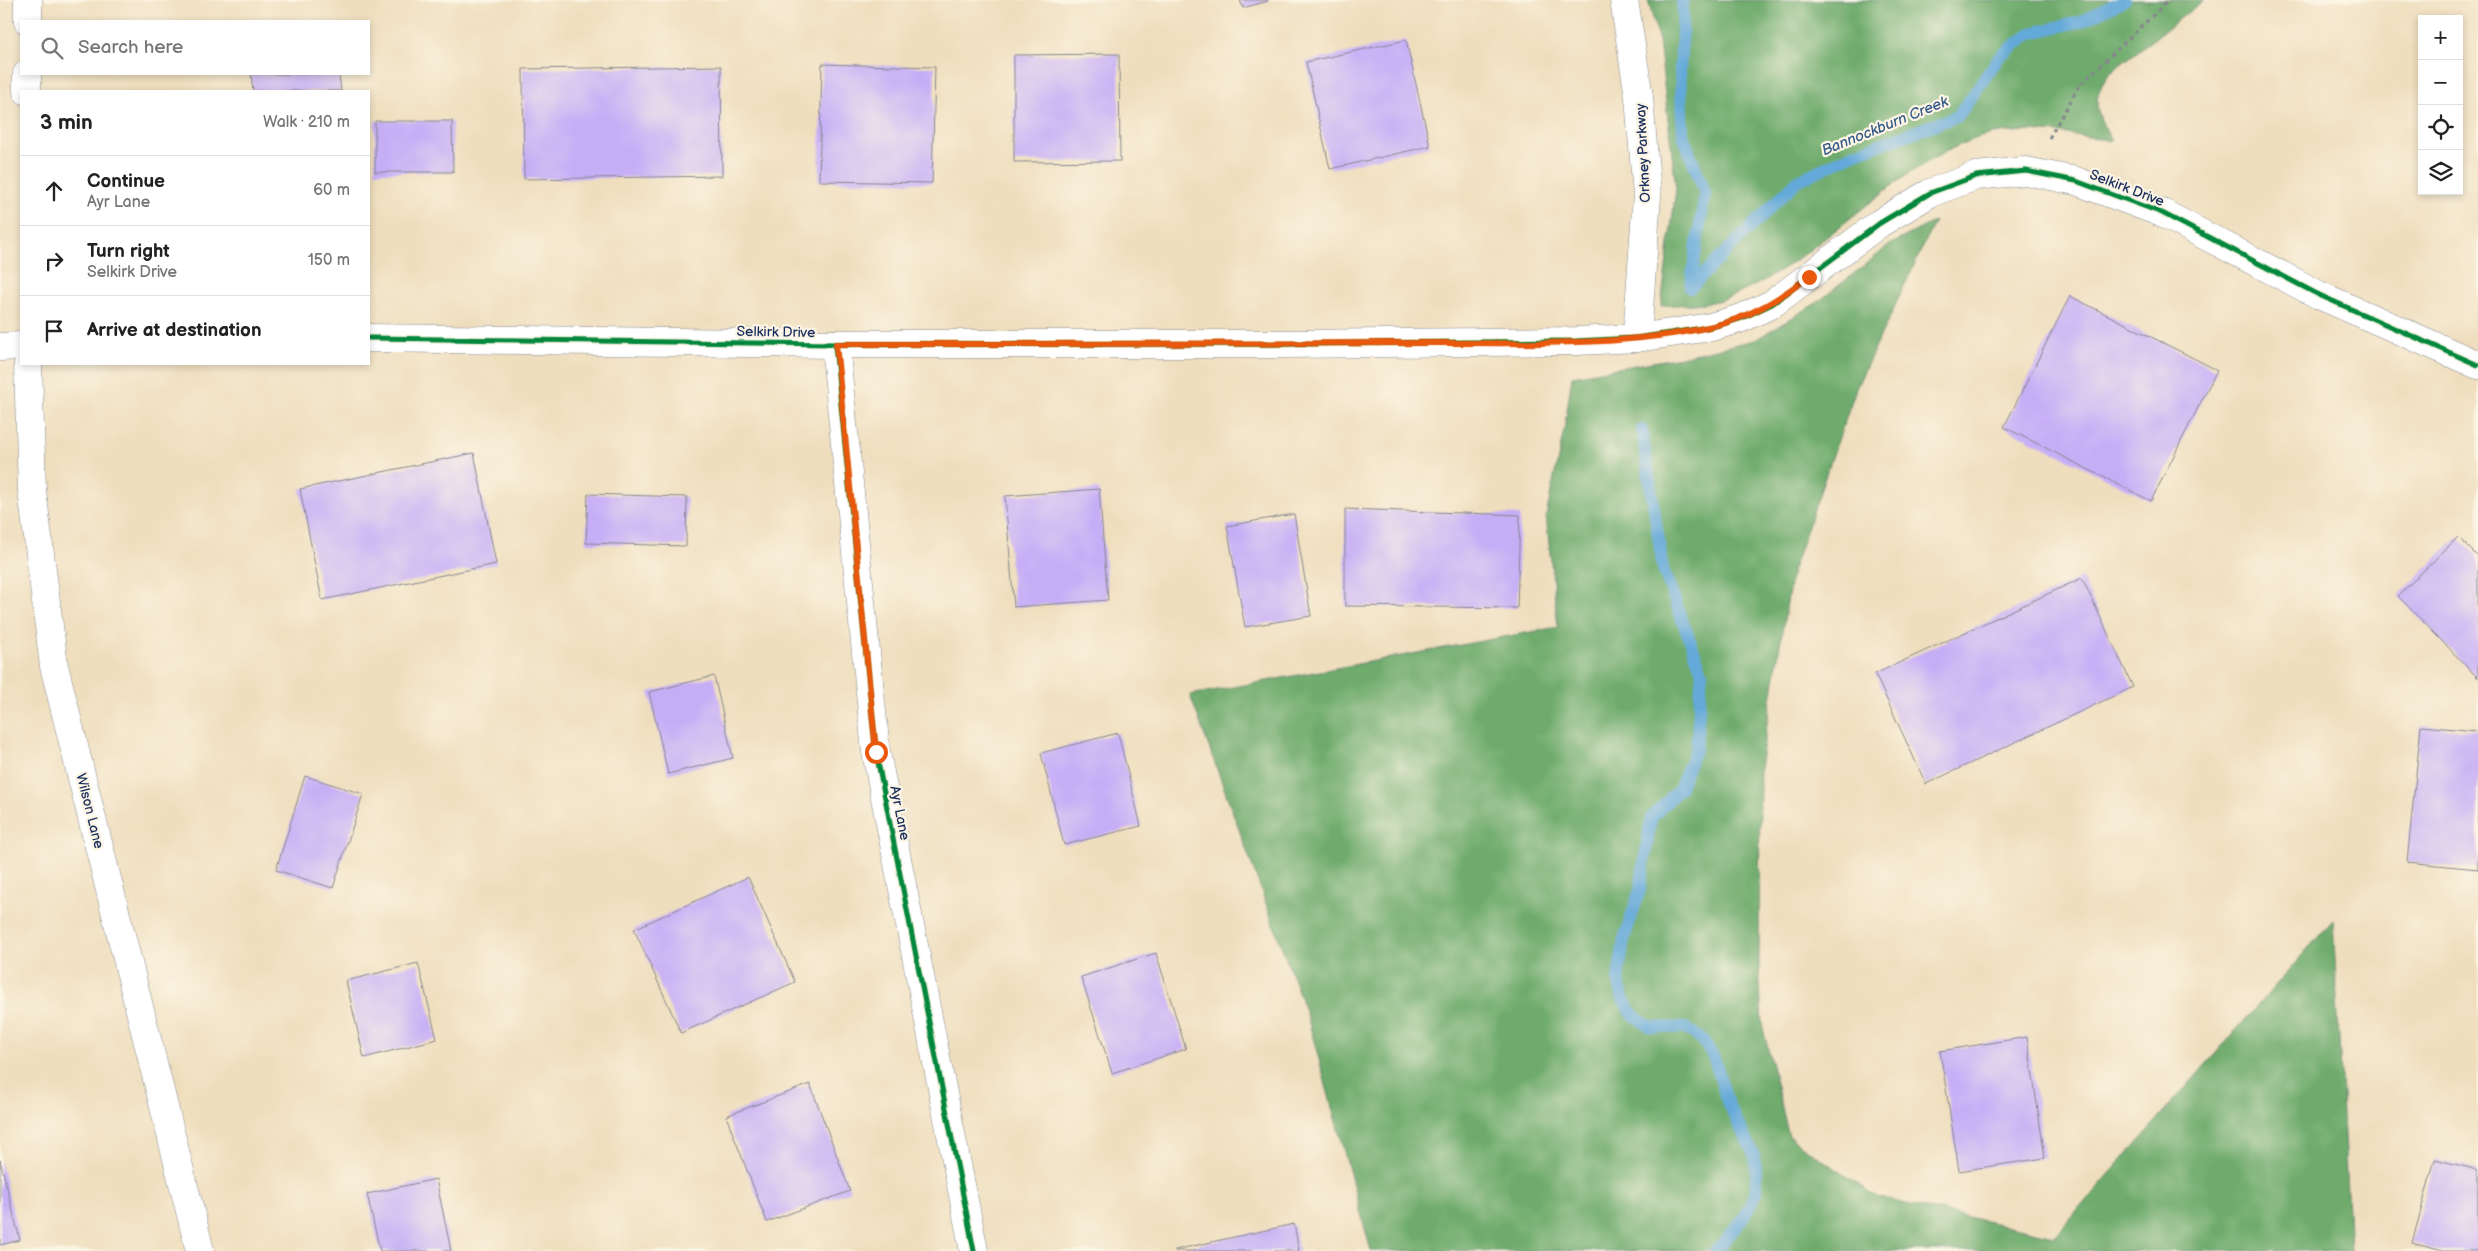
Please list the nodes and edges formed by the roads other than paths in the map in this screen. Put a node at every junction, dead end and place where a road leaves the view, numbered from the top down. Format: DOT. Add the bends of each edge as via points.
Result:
graph roads {
  1 [pos="28,0"];
  2 [pos="1624,0"];
  3 [pos="28,20"];
  4 [pos="28,75"];
  5 [pos="28,90"];
  6 [pos="370,338"];
  7 [pos="1637,338"];
  8 [pos="836,344"];
  9 [pos="20,346"];
  10 [pos="0,347"];
  11 [pos="28,365"];
  12 [pos="2478,365"];
  13 [pos="200,1251"];
  14 [pos="974,1251"];
  1 -- 3 [label="street"];
  2 -- 7 [label="street, Orkney Parkway" via="1639,97 1647,196"];
  4 -- 5 [label="street"];
  6 -- 8 [label="street, Selkirk Drive"];
  7 -- 8 [label="street, Selkirk Drive" via="1296,344"];
  7 -- 12 [label="street, Selkirk Drive" via="1711,327 1742,318 1772,304 1880,223 1930,193 1976,176 2026,171 2076,181 2162,213 2319,296"];
  8 -- 14 [label="street, Ayr Lane" via="876,752"];
  9 -- 10 [label="street"];
  11 -- 13 [label="street, Wilson Lane" via="32,490 54,666"];
}
